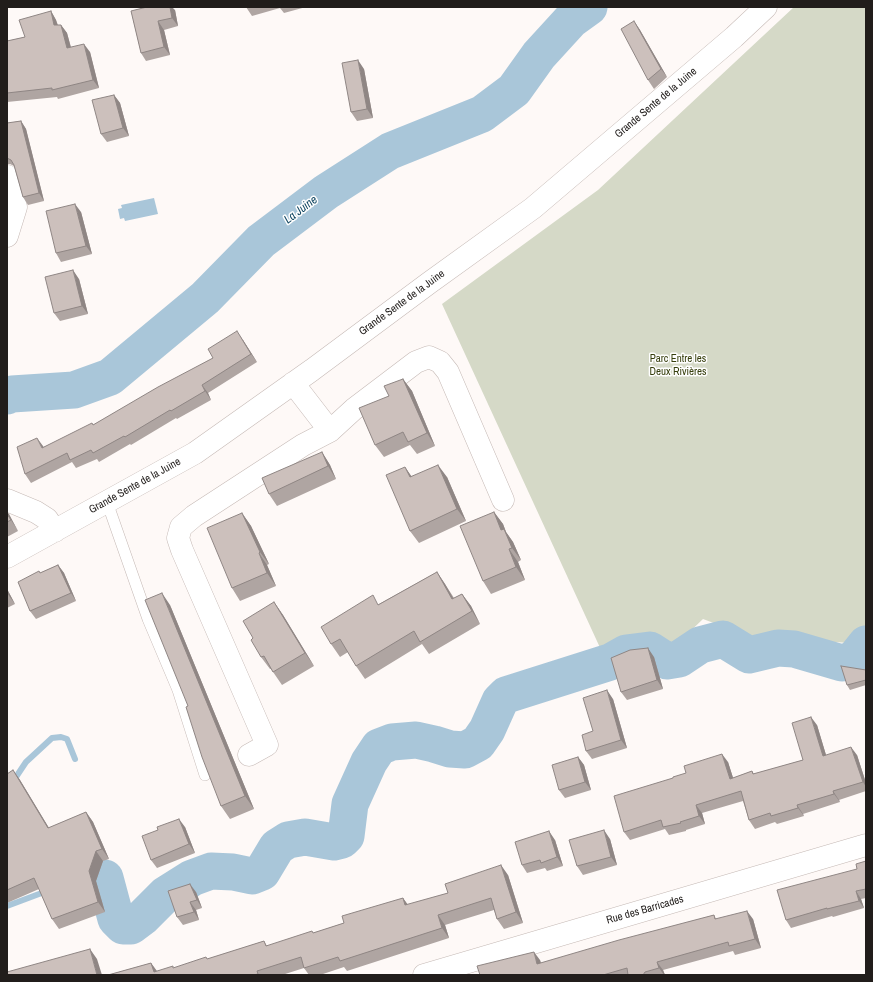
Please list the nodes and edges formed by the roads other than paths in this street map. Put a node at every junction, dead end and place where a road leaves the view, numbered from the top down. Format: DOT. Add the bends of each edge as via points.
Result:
graph roads {
  1 [pos="766,7"];
  2 [pos="7,176"];
  3 [pos="7,236"];
  4 [pos="293,383"];
  5 [pos="330,431"];
  6 [pos="7,500"];
  7 [pos="503,500"];
  8 [pos="106,502"];
  9 [pos="55,531"];
  10 [pos="7,557"];
  11 [pos="249,755"];
  12 [pos="205,776"];
  13 [pos="866,845"];
  14 [pos="424,975"];
  1 -- 4 [label="street, Grande Sente de la Juine" via="534,208"];
  2 -- 3 [label="street" via="16,207"];
  4 -- 5 [label="street"];
  4 -- 8 [label="street, Grande Sente de la Juine" via="195,453"];
  5 -- 7 [label="street" via="354,409 416,362 429,358 440,362 448,372"];
  5 -- 11 [label="street" via="303,445 194,516 181,527 178,538 267,745"];
  6 -- 9 [label="street" via="47,519"];
  8 -- 9 [label="street, Grande Sente de la Juine"];
  8 -- 12 [label="lane" via="148,619 178,690"];
  9 -- 10 [label="street, Grande Sente de la Juine"];
  13 -- 14 [label="street, Rue des Barricades"];
}
